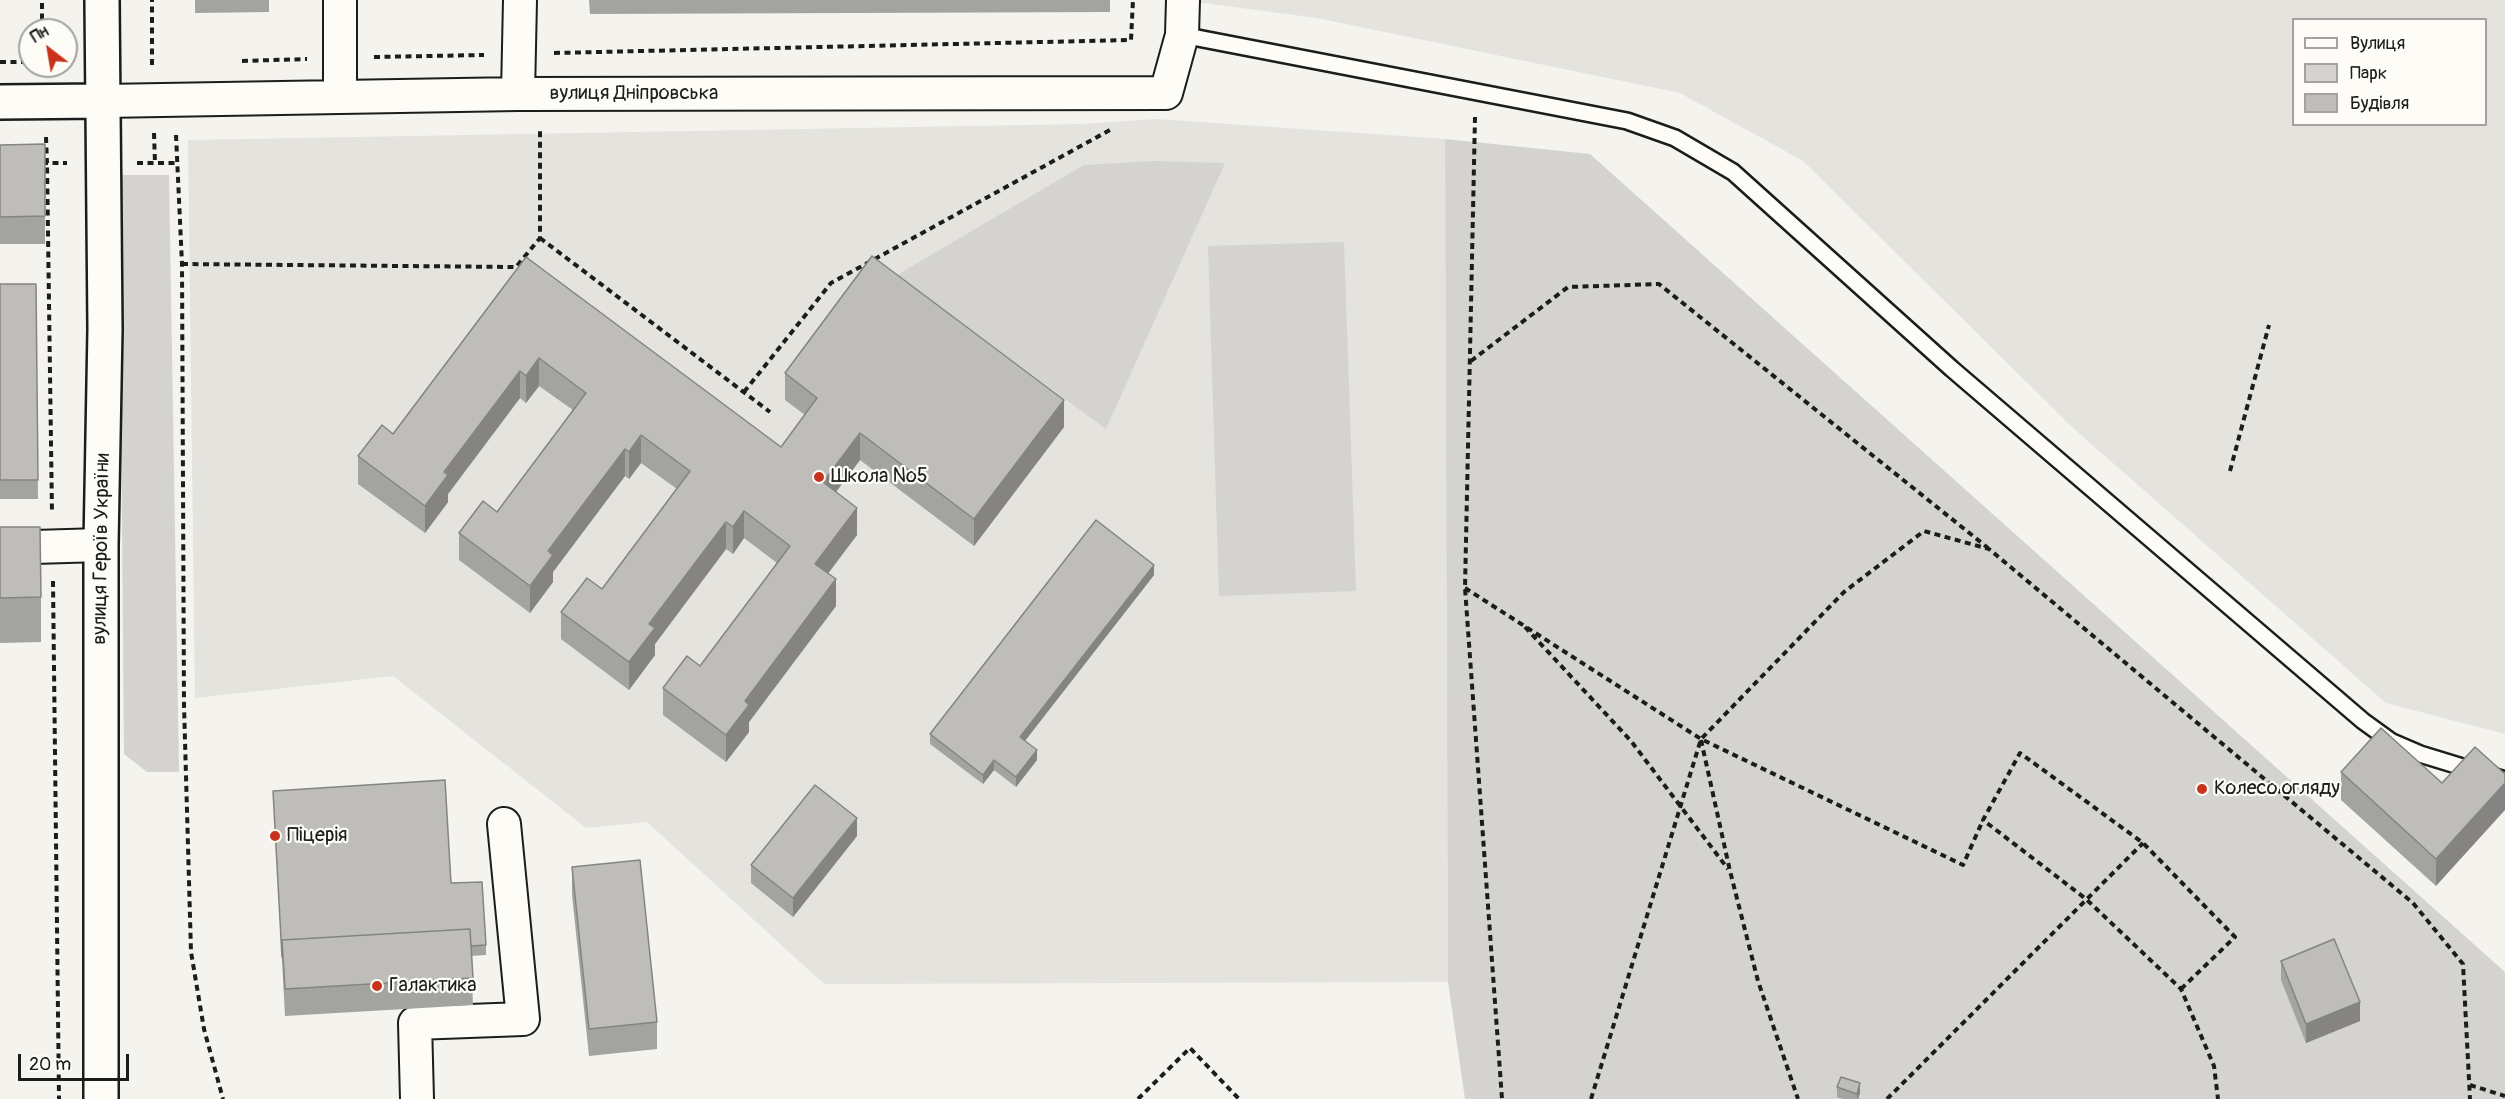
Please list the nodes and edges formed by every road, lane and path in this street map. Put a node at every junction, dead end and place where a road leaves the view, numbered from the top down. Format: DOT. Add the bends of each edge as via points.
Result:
graph roads {
  1 [pos="42,0"];
  2 [pos="102,0"];
  3 [pos="152,0"];
  4 [pos="340,0"];
  5 [pos="520,0"];
  6 [pos="1133,0"];
  7 [pos="1183,0"];
  8 [pos="42,18"];
  9 [pos="1182,35"];
  10 [pos="519,54"];
  11 [pos="340,58"];
  12 [pos="234,61"];
  13 [pos="0,62"];
  14 [pos="18,62"];
  15 [pos="164,62"];
  16 [pos="143,63"];
  17 [pos="152,63"];
  18 [pos="1476,92"];
  19 [pos="518,94"];
  20 [pos="340,97"];
  21 [pos="103,101"];
  22 [pos="0,102"];
  23 [pos="44,115"];
  24 [pos="540,123"];
  25 [pos="154,125"];
  26 [pos="1112,129"];
  27 [pos="176,131"];
  28 [pos="155,162"];
  29 [pos="35,163"];
  30 [pos="69,163"];
  31 [pos="135,163"];
  32 [pos="176,163"];
  33 [pos="47,164"];
  34 [pos="540,238"];
  35 [pos="182,264"];
  36 [pos="2269,325"];
  37 [pos="1470,361"];
  38 [pos="744,392"];
  39 [pos="770,412"];
  40 [pos="2230,471"];
  41 [pos="101,545"];
  42 [pos="52,547"];
  43 [pos="0,548"];
  44 [pos="1989,549"];
  45 [pos="1465,588"];
  46 [pos="1520,622"];
  47 [pos="1701,739"];
  48 [pos="2505,780"];
  49 [pos="1681,806"];
  50 [pos="1983,820"];
  51 [pos="504,824"];
  52 [pos="2143,843"];
  53 [pos="1730,871"];
  54 [pos="2086,899"];
  55 [pos="2181,989"];
  56 [pos="2470,1085"];
  57 [pos="2505,1096"];
  58 [pos="59,1099"];
  59 [pos="101,1099"];
  60 [pos="223,1099"];
  61 [pos="417,1099"];
  62 [pos="1138,1099"];
  63 [pos="1239,1099"];
  64 [pos="1502,1099"];
  65 [pos="1591,1099"];
  66 [pos="1798,1099"];
  67 [pos="1887,1099"];
  68 [pos="2218,1099"];
  69 [pos="2470,1099"];
  1 -- 8 [label="path"];
  2 -- 21 [label="street, вулиця Героїв України"];
  3 -- 17 [label="path"];
  4 -- 11 [label="street"];
  5 -- 10 [label="street"];
  6 -- 10 [label="path" via="1131,40"];
  7 -- 9 [label="street"];
  9 -- 18 [label="lane"];
  9 -- 19 [label="street, вулиця Дніпровська" via="1166,93"];
  10 -- 11 [label="path"];
  10 -- 19 [label="street"];
  11 -- 12 [label="path"];
  11 -- 20 [label="street"];
  13 -- 14 [label="path"];
  15 -- 17 [label="path"];
  16 -- 17 [label="path"];
  18 -- 37 [label="path"];
  18 -- 48 [label="lane" via="1627,121 1675,138 1733,172 1952,369 2363,721 2392,742 2420,754"];
  19 -- 20 [label="street, вулиця Дніпровська"];
  20 -- 21 [label="street, вулиця Дніпровська"];
  21 -- 23 [label="street"];
  21 -- 41 [label="street, вулиця Героїв України" via="105,329"];
  22 -- 23 [label="street"];
  23 -- 33 [label="path"];
  24 -- 34 [label="path"];
  25 -- 28 [label="path"];
  26 -- 38 [label="path" via="831,283"];
  27 -- 32 [label="path"];
  28 -- 31 [label="path"];
  28 -- 32 [label="path"];
  29 -- 33 [label="path"];
  30 -- 33 [label="path"];
  32 -- 35 [label="path"];
  33 -- 42 [label="path"];
  34 -- 35 [label="path" via="516,267"];
  34 -- 38 [label="path"];
  35 -- 60 [label="path" via="184,705 192,952 204,1029"];
  36 -- 40 [label="path"];
  37 -- 44 [label="path" via="1568,287 1659,284"];
  37 -- 45 [label="path"];
  38 -- 39 [label="path"];
  41 -- 42 [label="street"];
  41 -- 59 [label="street, вулиця Героїв України"];
  42 -- 43 [label="street"];
  42 -- 58 [label="path"];
  44 -- 47 [label="path" via="1924,531 1845,592"];
  44 -- 56 [label="path" via="2413,903 2463,964"];
  45 -- 46 [label="path"];
  45 -- 64 [label="path"];
  46 -- 47 [label="path"];
  46 -- 49 [label="path" via="1631,741"];
  47 -- 49 [label="path"];
  47 -- 50 [label="path" via="1963,865"];
  47 -- 53 [label="path"];
  49 -- 53 [label="path"];
  49 -- 65 [label="path"];
  50 -- 52 [label="path" via="2020,753"];
  50 -- 54 [label="path"];
  51 -- 61 [label="street" via="523,1019 415,1023"];
  52 -- 54 [label="path"];
  52 -- 55 [label="path" via="2235,937"];
  53 -- 66 [label="path" via="1758,981"];
  54 -- 55 [label="path"];
  54 -- 67 [label="path"];
  55 -- 68 [label="path" via="2214,1065"];
  56 -- 57 [label="path"];
  56 -- 69 [label="path"];
  62 -- 63 [label="path" via="1190,1048"];
}
